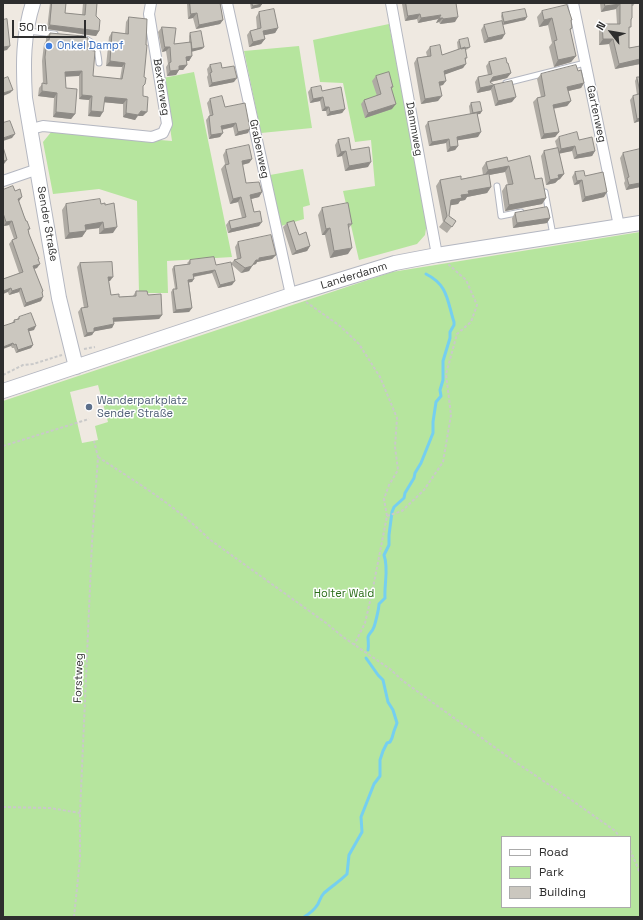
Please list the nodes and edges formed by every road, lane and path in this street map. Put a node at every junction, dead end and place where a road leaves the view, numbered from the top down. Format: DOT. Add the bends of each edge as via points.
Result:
graph roads {
  1 [pos="33,3"];
  2 [pos="151,3"];
  3 [pos="228,3"];
  4 [pos="391,3"];
  5 [pos="573,3"];
  6 [pos="26,31"];
  7 [pos="58,35"];
  8 [pos="81,38"];
  9 [pos="99,63"];
  10 [pos="585,63"];
  11 [pos="498,84"];
  12 [pos="31,128"];
  13 [pos="38,169"];
  14 [pos="3,181"];
  15 [pos="497,186"];
  16 [pos="544,188"];
  17 [pos="548,207"];
  18 [pos="540,208"];
  19 [pos="524,212"];
  20 [pos="640,223"];
  21 [pos="619,226"];
  22 [pos="553,236"];
  23 [pos="437,255"];
  24 [pos="290,295"];
  25 [pos="65,354"];
  26 [pos="76,367"];
  27 [pos="3,375"];
  28 [pos="3,392"];
  29 [pos="89,420"];
  30 [pos="94,441"];
  31 [pos="3,446"];
  32 [pos="98,457"];
  33 [pos="388,516"];
  34 [pos="354,645"];
  35 [pos="3,807"];
  36 [pos="80,814"];
  37 [pos="619,836"];
  38 [pos="631,852"];
  39 [pos="640,873"];
  40 [pos="74,917"];
  1 -- 6 [label="main road, Sender Straße"];
  2 -- 12 [label="street, Bexterweg" via="150,14 167,124 163,133 152,137 43,126"];
  3 -- 24 [label="street, Grabenweg"];
  4 -- 23 [label="street, Dammweg"];
  5 -- 10 [label="street, Gartenweg"];
  6 -- 7 [label="lane"];
  6 -- 12 [label="main road, Sender Straße" via="23,71"];
  8 -- 9 [label="lane" via="96,45"];
  10 -- 11 [label="lane"];
  10 -- 21 [label="street, Gartenweg"];
  12 -- 13 [label="main road, Sender Straße"];
  13 -- 14 [label="street"];
  13 -- 26 [label="main road, Sender Straße" via="59,298"];
  15 -- 19 [label="lane" via="501,216"];
  16 -- 17 [label="lane"];
  17 -- 18 [label="lane"];
  17 -- 22 [label="lane"];
  20 -- 21 [label="main road, Landerdamm"];
  21 -- 22 [label="main road, Landerdamm"];
  22 -- 23 [label="main road, Landerdamm"];
  23 -- 24 [label="main road, Landerdamm" via="395,263"];
  23 -- 33 [label="path" via="466,280 477,305 471,322 457,334 446,374 451,415 443,462 424,490 402,512"];
  24 -- 26 [label="main road, Landerdamm"];
  24 -- 33 [label="path" via="310,304 340,326 359,344 380,377 397,418 395,447 398,470 384,499"];
  25 -- 27 [label="path" via="23,365"];
  26 -- 28 [label="main road"];
  29 -- 31 [label="path"];
  30 -- 32 [label="path, Forstweg"];
  32 -- 34 [label="path" via="167,503 209,539"];
  32 -- 36 [label="path, Forstweg"];
  33 -- 34 [label="path" via="365,623"];
  34 -- 37 [label="path"];
  35 -- 36 [label="path" via="50,808"];
  36 -- 40 [label="path, Forstweg" via="80,859"];
  38 -- 39 [label="path"];
}
